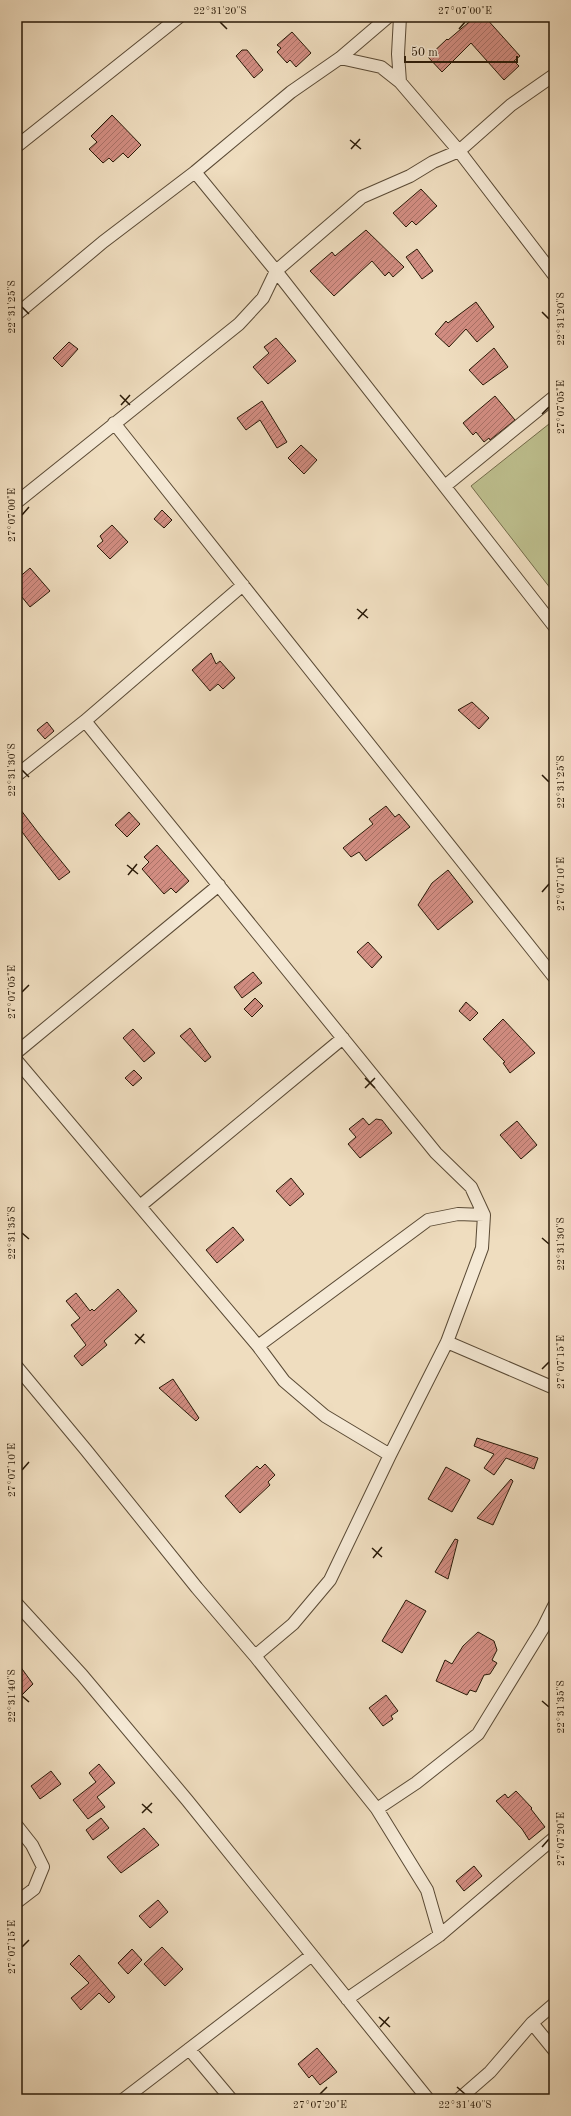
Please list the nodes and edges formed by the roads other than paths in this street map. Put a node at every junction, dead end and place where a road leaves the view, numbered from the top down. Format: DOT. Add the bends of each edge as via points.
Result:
graph roads {
  1 [pos="179,17"];
  2 [pos="388,17"];
  3 [pos="400,17"];
  4 [pos="340,58"];
  5 [pos="554,75"];
  6 [pos="400,82"];
  7 [pos="17,146"];
  8 [pos="459,151"];
  9 [pos="195,172"];
  10 [pos="276,271"];
  11 [pos="554,275"];
  12 [pos="17,314"];
  13 [pos="554,397"];
  14 [pos="114,423"];
  15 [pos="444,486"];
  16 [pos="17,502"];
  17 [pos="243,585"];
  18 [pos="554,626"];
  19 [pos="85,721"];
  20 [pos="17,775"];
  21 [pos="219,885"];
  22 [pos="554,977"];
  23 [pos="343,1038"];
  24 [pos="17,1052"];
  25 [pos="17,1061"];
  26 [pos="140,1206"];
  27 [pos="484,1215"];
  28 [pos="447,1342"];
  29 [pos="258,1346"];
  30 [pos="17,1367"];
  31 [pos="554,1388"];
  32 [pos="390,1455"];
  33 [pos="17,1604"];
  34 [pos="554,1606"];
  35 [pos="22,1618"];
  36 [pos="255,1656"];
  37 [pos="377,1809"];
  38 [pos="17,1826"];
  39 [pos="554,1838"];
  40 [pos="17,1902"];
  41 [pos="440,1935"];
  42 [pos="312,1955"];
  43 [pos="347,1998"];
  44 [pos="554,2004"];
  45 [pos="532,2023"];
  46 [pos="189,2049"];
  47 [pos="554,2050"];
  48 [pos="124,2099"];
  49 [pos="232,2099"];
  50 [pos="428,2099"];
  51 [pos="459,2099"];
  1 -- 7 [label="street"];
  2 -- 4 [label="street"];
  3 -- 6 [label="street"];
  4 -- 6 [label="street" via="381,67"];
  4 -- 9 [label="street" via="291,92"];
  5 -- 8 [label="street" via="511,105"];
  6 -- 8 [label="street"];
  8 -- 10 [label="street" via="362,197"];
  8 -- 11 [label="street"];
  9 -- 10 [label="street"];
  9 -- 12 [label="street" via="103,242"];
  10 -- 14 [label="street" via="263,298 239,324"];
  10 -- 15 [label="street"];
  13 -- 15 [label="street"];
  14 -- 16 [label="street"];
  14 -- 17 [label="street"];
  15 -- 18 [label="street"];
  17 -- 19 [label="street"];
  17 -- 22 [label="street"];
  19 -- 20 [label="street"];
  19 -- 21 [label="street"];
  21 -- 23 [label="street"];
  21 -- 24 [label="street"];
  23 -- 26 [label="street"];
  23 -- 27 [label="street" via="436,1153 471,1187"];
  25 -- 26 [label="street"];
  26 -- 29 [label="street"];
  27 -- 28 [label="street" via="482,1248"];
  27 -- 29 [label="street" via="458,1214 428,1220"];
  28 -- 31 [label="street"];
  28 -- 32 [label="street"];
  29 -- 32 [label="street" via="284,1381 325,1416"];
  30 -- 36 [label="street"];
  32 -- 36 [label="street" via="330,1580 293,1624"];
  33 -- 35 [label="street"];
  34 -- 37 [label="street" via="478,1734 416,1784"];
  35 -- 42 [label="street" via="92,1687"];
  36 -- 37 [label="street"];
  37 -- 41 [label="street" via="427,1890"];
  38 -- 40 [label="street" via="32,1845 43,1866 34,1889"];
  39 -- 41 [label="street"];
  41 -- 43 [label="street"];
  42 -- 43 [label="street"];
  42 -- 46 [label="street"];
  43 -- 50 [label="street"];
  44 -- 45 [label="street"];
  45 -- 47 [label="street"];
  45 -- 51 [label="street" via="490,2072"];
  46 -- 48 [label="street"];
  46 -- 49 [label="street"];
}
